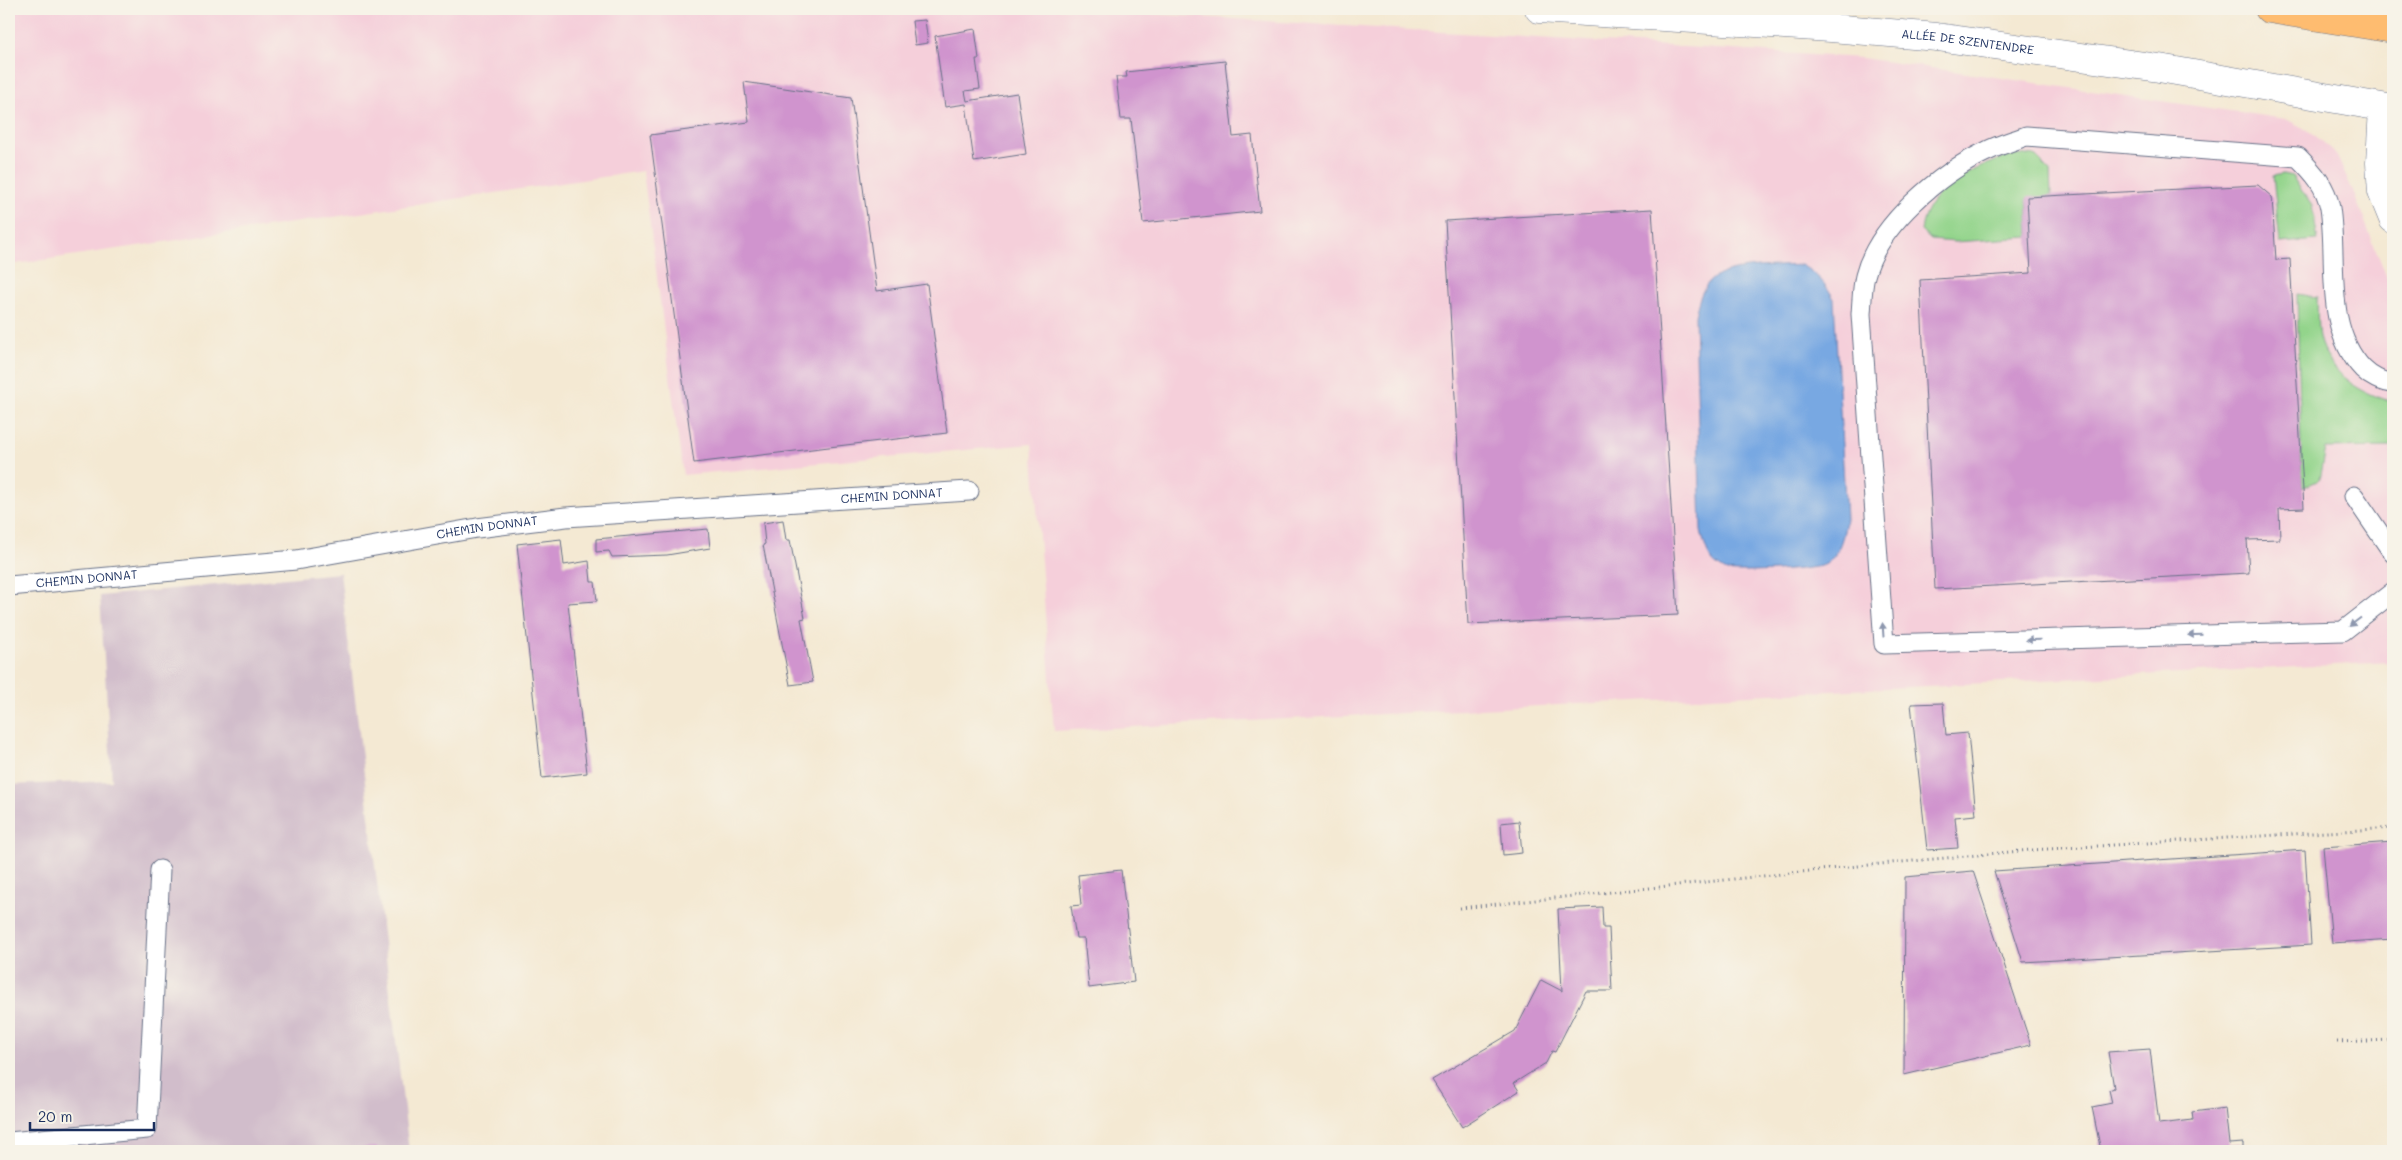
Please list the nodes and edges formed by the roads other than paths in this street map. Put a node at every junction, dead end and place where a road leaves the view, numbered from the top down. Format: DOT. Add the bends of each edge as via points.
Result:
graph roads {
  1 [pos="1539,9"];
  2 [pos="2269,9"];
  3 [pos="2393,29"];
  4 [pos="2388,108"];
  5 [pos="2393,219"];
  6 [pos="2393,384"];
  7 [pos="969,491"];
  8 [pos="2354,496"];
  9 [pos="2393,553"];
  10 [pos="9,586"];
  11 [pos="2393,592"];
  12 [pos="160,870"];
  13 [pos="9,1142"];
  1 -- 4 [label="street, ALLÉE DE SZENTENDRE" via="1937,37 2158,68"];
  2 -- 3 [label="main road"];
  4 -- 5 [label="street" via="2380,163 2382,192"];
  11 -- 6 [label="lane, one-way" via="2343,631 1884,644 1861,314 1865,276 1880,242 1910,207 1948,174 1987,151 2026,136 2298,157 2318,177 2330,206 2335,296 2342,332 2352,357 2370,376"];
  7 -- 10 [label="lane, CHEMIN DONNAT" via="566,517 477,528 296,560"];
  8 -- 9 [label="lane"];
  12 -- 13 [label="lane" via="147,1129"];
}
